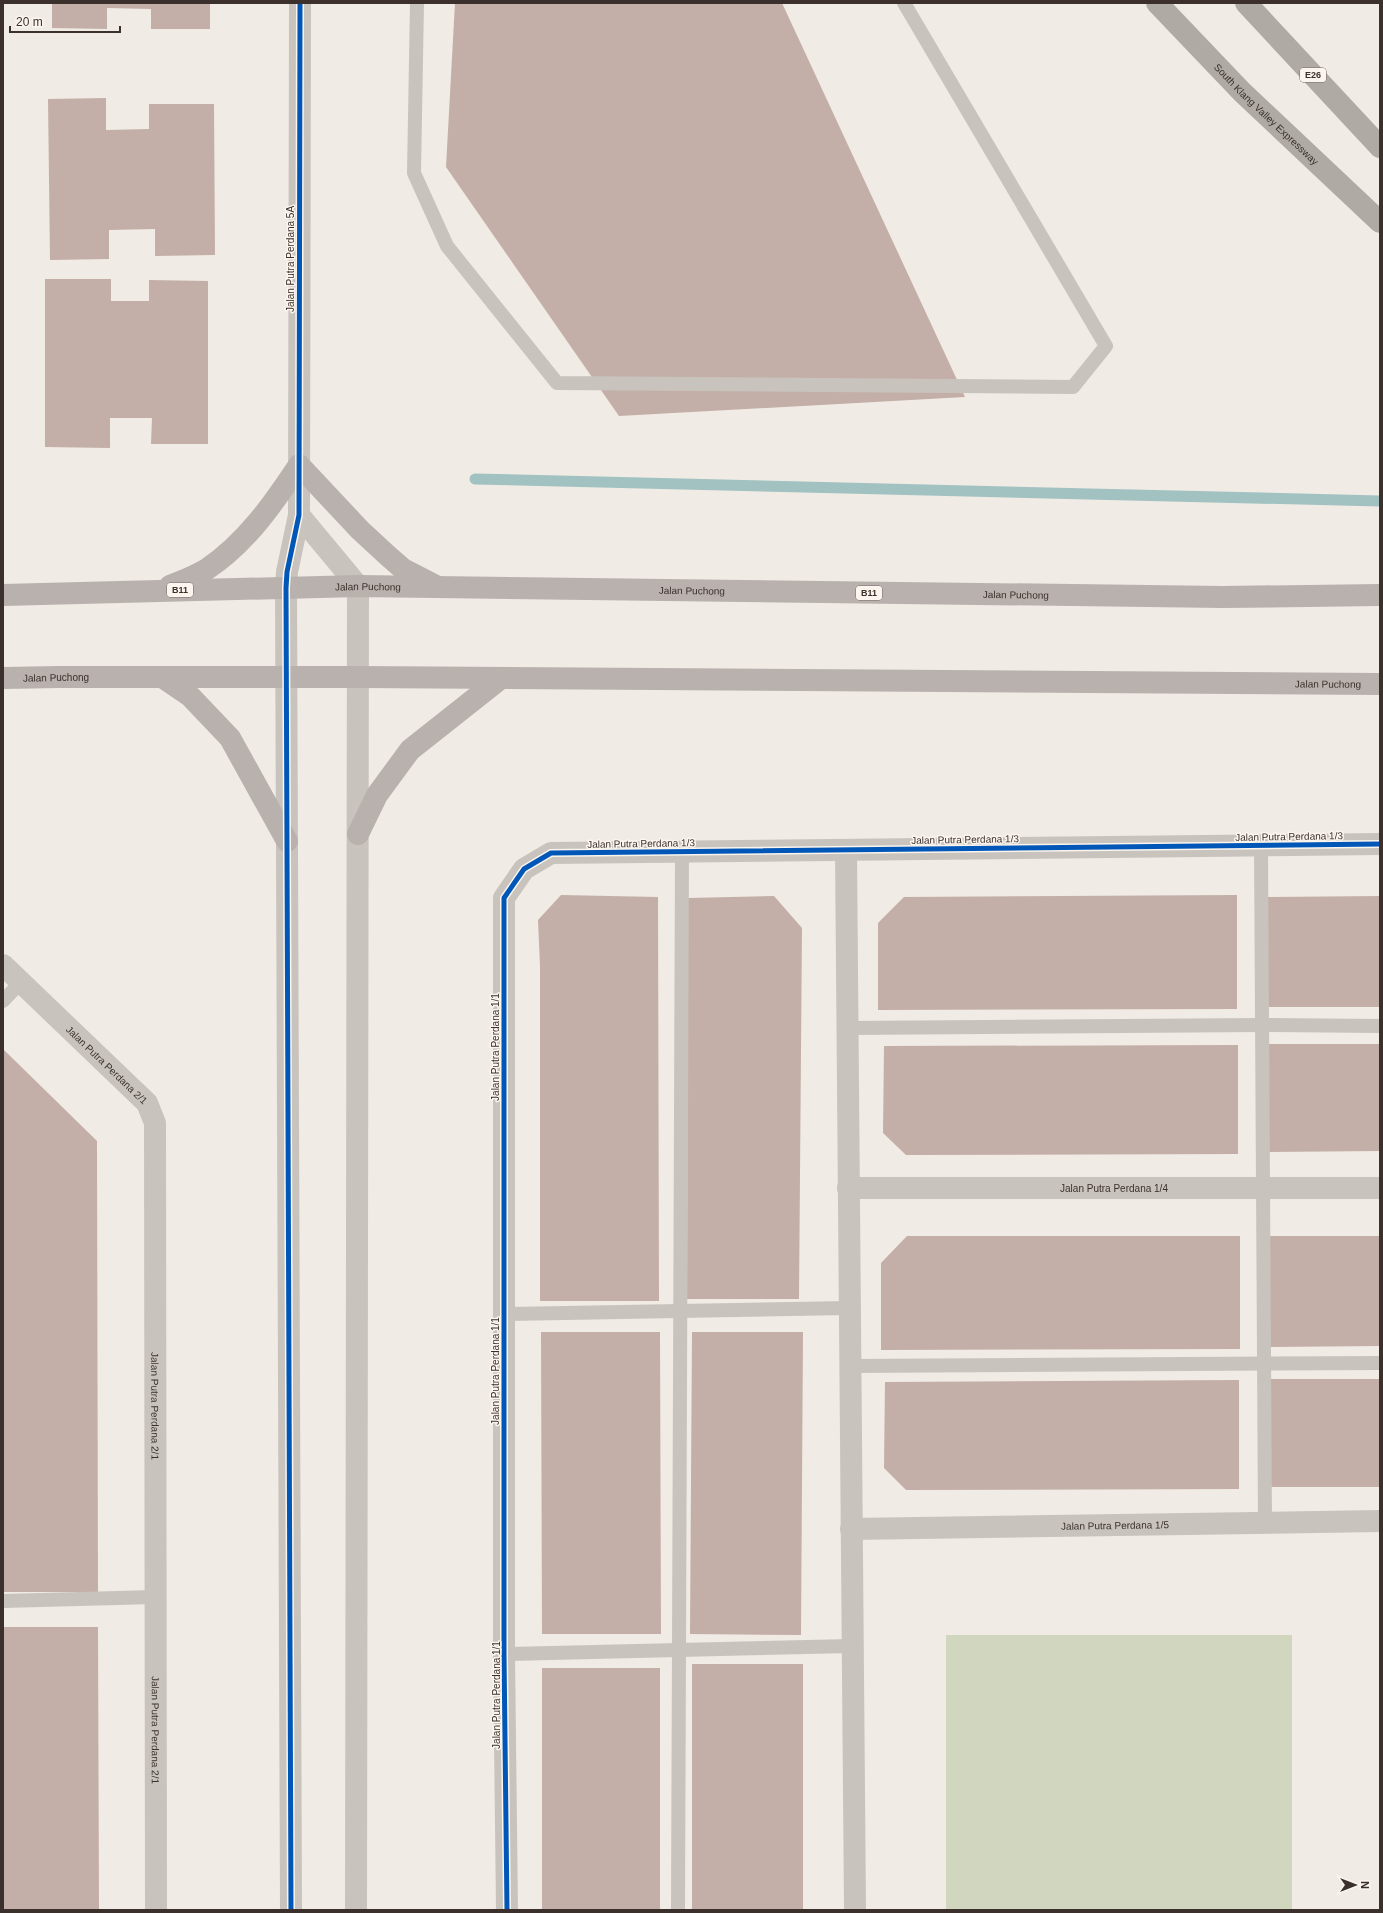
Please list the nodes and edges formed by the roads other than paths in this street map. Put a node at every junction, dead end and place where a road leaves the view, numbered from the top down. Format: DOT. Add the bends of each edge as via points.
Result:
graph roads {
  1 [pos="300,3"];
  2 [pos="417,3"];
  3 [pos="904,3"];
  4 [pos="1157,3"];
  5 [pos="1246,3"];
  6 [pos="1380,147"];
  7 [pos="1380,222"];
  8 [pos="299,466"];
  9 [pos="299,516"];
  10 [pos="358,586"];
  11 [pos="286,588"];
  12 [pos="439,588"];
  13 [pos="162,590"];
  14 [pos="3,595"];
  15 [pos="1380,595"];
  16 [pos="162,676"];
  17 [pos="286,676"];
  18 [pos="358,676"];
  19 [pos="3,678"];
  20 [pos="501,678"];
  21 [pos="1380,684"];
  22 [pos="358,834"];
  23 [pos="287,841"];
  24 [pos="1380,844"];
  25 [pos="1261,845"];
  26 [pos="846,850"];
  27 [pos="682,851"];
  28 [pos="551,853"];
  29 [pos="3,965"];
  30 [pos="21,982"];
  31 [pos="3,1001"];
  32 [pos="1263,1025"];
  33 [pos="1380,1026"];
  34 [pos="847,1028"];
  35 [pos="848,1188"];
  36 [pos="1264,1188"];
  37 [pos="1380,1188"];
  38 [pos="849,1308"];
  39 [pos="681,1311"];
  40 [pos="504,1314"];
  41 [pos="1380,1363"];
  42 [pos="1264,1364"];
  43 [pos="850,1366"];
  44 [pos="1380,1520"];
  45 [pos="1265,1522"];
  46 [pos="851,1529"];
  47 [pos="155,1597"];
  48 [pos="3,1601"];
  49 [pos="851,1646"];
  50 [pos="679,1651"];
  51 [pos="504,1654"];
  52 [pos="156,1910"];
  53 [pos="291,1910"];
  54 [pos="356,1910"];
  55 [pos="507,1910"];
  56 [pos="678,1910"];
  57 [pos="855,1910"];
  1 -- 8 [label="street, Jalan Putra Perdana 5A"];
  2 -- 3 [label="lane" via="414,173 447,246 557,383 1073,387 1106,346"];
  4 -- 7 [label="highway, South Klang Valley Expressway" via="1242,92"];
  5 -- 6 [label="highway, E26"];
  8 -- 9 [label="street, Jalan Putra Perdana 5A"];
  8 -- 12 [label="main road" via="360,530 392,559"];
  8 -- 13 [label="main road" via="268,511 237,544 206,570"];
  9 -- 10 [label="street"];
  9 -- 11 [label="street, Jalan Putra Perdana 5A"];
  10 -- 11 [label="main road, Jalan Puchong / B11"];
  10 -- 12 [label="main road, Jalan Puchong / B11"];
  10 -- 18 [label="street"];
  11 -- 13 [label="main road, Jalan Puchong / B11"];
  11 -- 17 [label="street, Jalan Putra Perdana 5A"];
  12 -- 15 [label="main road, Jalan Puchong / B11" via="1223,597"];
  13 -- 14 [label="main road, Jalan Puchong / B11"];
  16 -- 17 [label="main road, Jalan Puchong"];
  16 -- 19 [label="main road, Jalan Puchong"];
  16 -- 23 [label="main road" via="190,696 230,738"];
  17 -- 18 [label="main road, Jalan Puchong"];
  17 -- 23 [label="street, Jalan Putra Perdana 5A"];
  18 -- 20 [label="main road, Jalan Puchong"];
  18 -- 22 [label="street"];
  20 -- 21 [label="main road, Jalan Puchong"];
  20 -- 22 [label="main road" via="410,750 377,795"];
  22 -- 54 [label="street"];
  23 -- 53 [label="street, Jalan Putra Perdana 5A"];
  24 -- 25 [label="street, Jalan Putra Perdana 1/3"];
  25 -- 26 [label="street, Jalan Putra Perdana 1/3"];
  25 -- 32 [label="lane"];
  26 -- 27 [label="street, Jalan Putra Perdana 1/3"];
  26 -- 34 [label="street"];
  27 -- 28 [label="street, Jalan Putra Perdana 1/3"];
  27 -- 39 [label="lane"];
  28 -- 40 [label="street, Jalan Putra Perdana 1/1" via="524,869 504,898"];
  29 -- 30 [label="street, Jalan Putra Perdana 2/1"];
  30 -- 31 [label="lane"];
  30 -- 47 [label="street, Jalan Putra Perdana 2/1" via="147,1104 155,1123"];
  32 -- 33 [label="lane"];
  32 -- 34 [label="lane"];
  32 -- 36 [label="lane"];
  34 -- 35 [label="street"];
  35 -- 36 [label="street, Jalan Putra Perdana 1/4"];
  35 -- 38 [label="street"];
  36 -- 37 [label="street, Jalan Putra Perdana 1/4"];
  36 -- 42 [label="lane"];
  38 -- 39 [label="lane"];
  38 -- 43 [label="street"];
  39 -- 40 [label="lane"];
  39 -- 50 [label="lane"];
  40 -- 51 [label="street, Jalan Putra Perdana 1/1"];
  41 -- 42 [label="lane"];
  42 -- 43 [label="lane"];
  42 -- 45 [label="lane"];
  43 -- 46 [label="street"];
  44 -- 45 [label="street, Jalan Putra Perdana 1/5"];
  45 -- 46 [label="street, Jalan Putra Perdana 1/5"];
  46 -- 49 [label="street"];
  47 -- 48 [label="lane"];
  47 -- 52 [label="street, Jalan Putra Perdana 2/1"];
  49 -- 50 [label="lane"];
  49 -- 57 [label="street"];
  50 -- 51 [label="lane"];
  50 -- 56 [label="lane"];
  51 -- 55 [label="street, Jalan Putra Perdana 1/1"];
}
